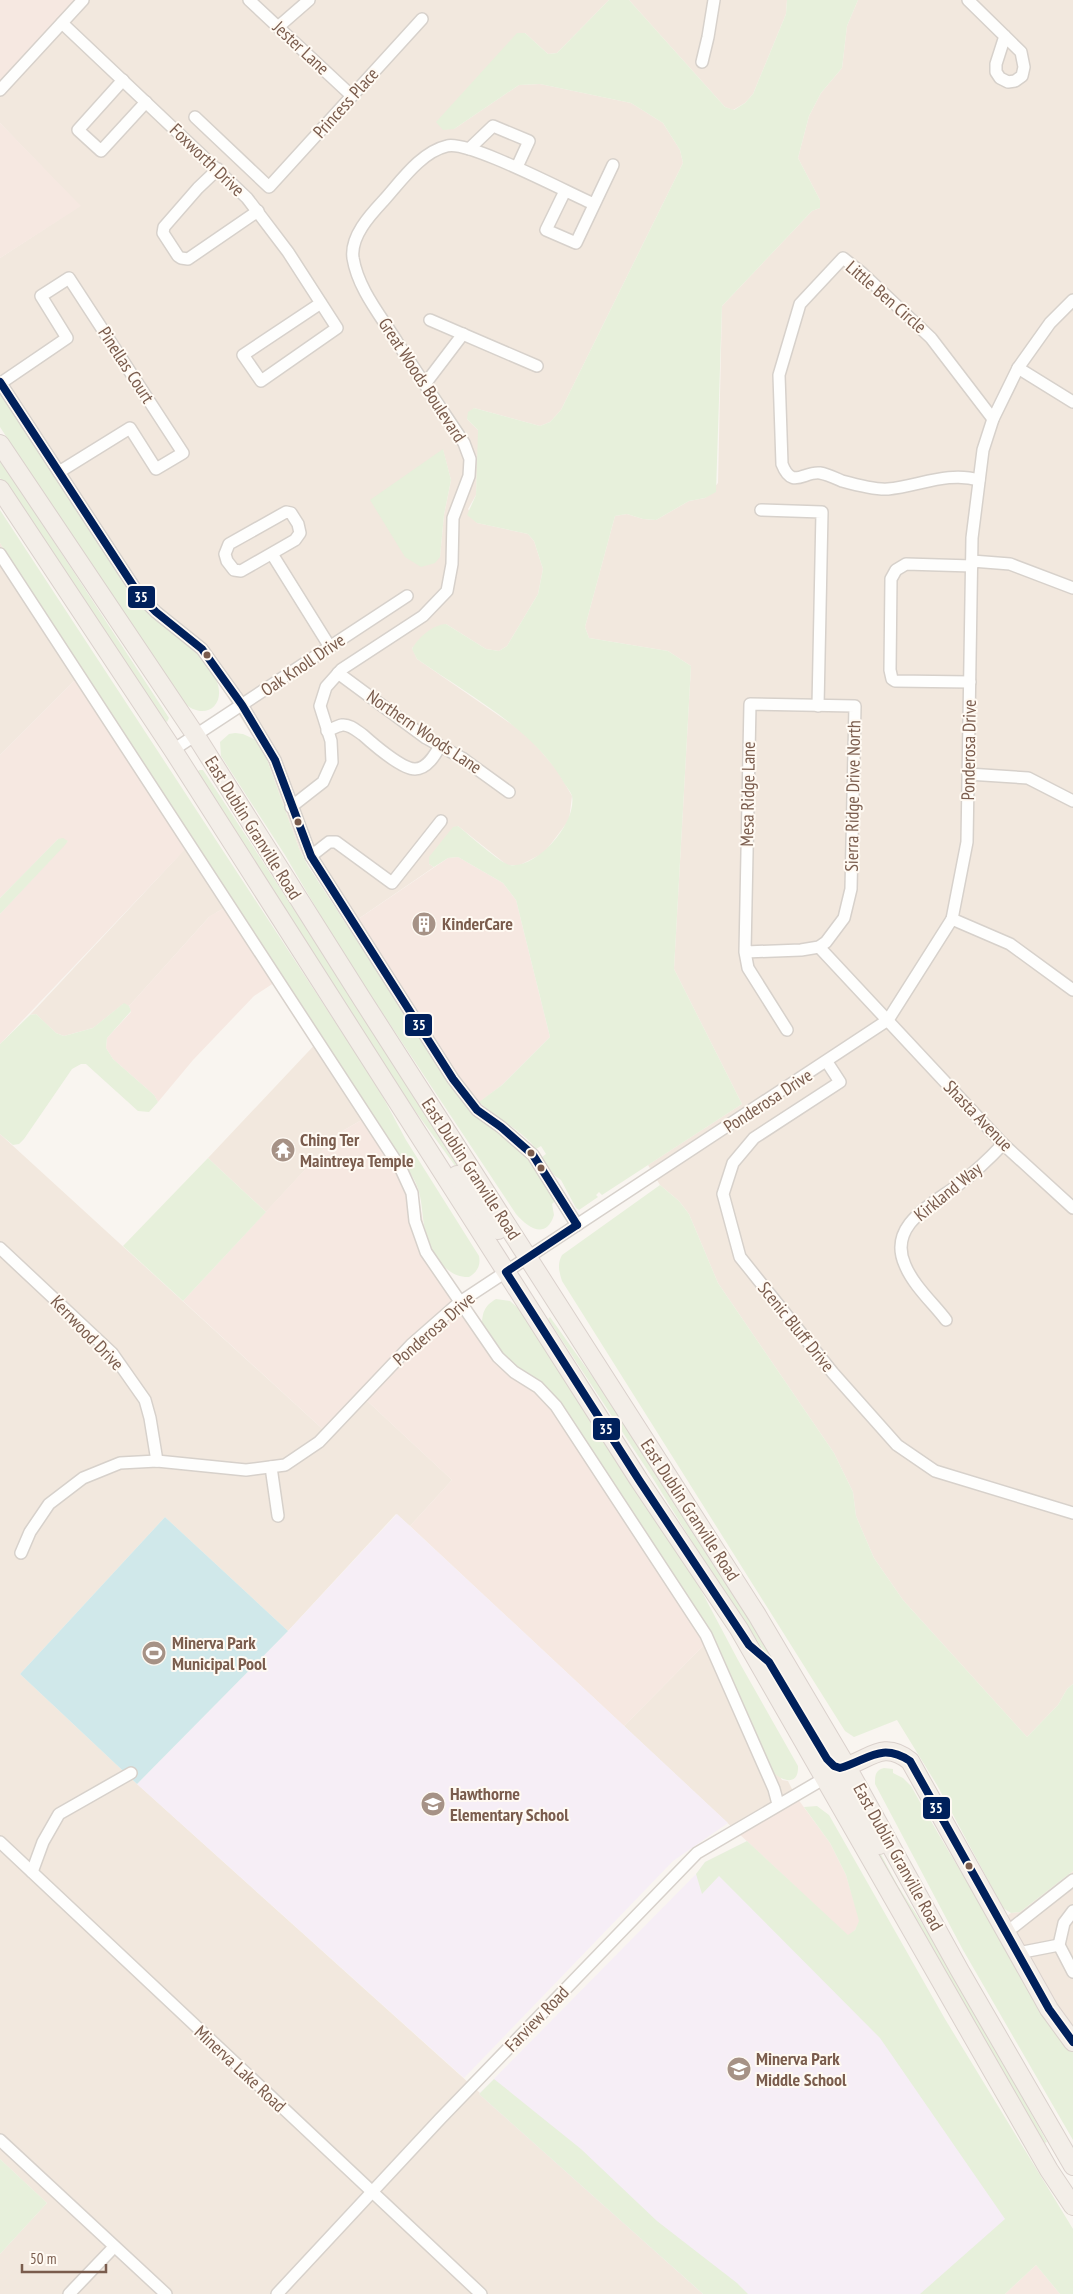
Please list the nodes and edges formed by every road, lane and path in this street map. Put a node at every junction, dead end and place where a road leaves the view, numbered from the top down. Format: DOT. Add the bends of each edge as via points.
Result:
graph roads {
  1 [pos="83,0"];
  2 [pos="249,0"];
  3 [pos="309,0"];
  4 [pos="714,0"];
  5 [pos="968,0"];
  6 [pos="422,18"];
  7 [pos="62,23"];
  8 [pos="278,27"];
  9 [pos="1005,36"];
  10 [pos="702,62"];
  11 [pos="123,80"];
  12 [pos="0,90"];
  13 [pos="352,96"];
  14 [pos="146,102"];
  15 [pos="195,117"];
  16 [pos="469,149"];
  17 [pos="613,165"];
  18 [pos="517,167"];
  19 [pos="218,169"];
  20 [pos="565,191"];
  21 [pos="594,204"];
  22 [pos="258,211"];
  23 [pos="1073,300"];
  24 [pos="321,303"];
  25 [pos="430,320"];
  26 [pos="463,334"];
  27 [pos="537,366"];
  28 [pos="1018,368"];
  29 [pos="0,383"];
  30 [pos="424,384"];
  31 [pos="1073,402"];
  32 [pos="993,419"];
  33 [pos="0,444"];
  34 [pos="59,472"];
  35 [pos="979,480"];
  36 [pos="0,489"];
  37 [pos="761,510"];
  38 [pos="0,554"];
  39 [pos="272,554"];
  40 [pos="972,563"];
  41 [pos="1073,588"];
  42 [pos="407,596"];
  43 [pos="330,647"];
  44 [pos="338,672"];
  45 [pos="970,682"];
  46 [pos="242,705"];
  47 [pos="818,706"];
  48 [pos="327,731"];
  49 [pos="196,736"];
  50 [pos="440,746"];
  51 [pos="173,750"];
  52 [pos="968,774"];
  53 [pos="509,792"];
  54 [pos="1073,801"];
  55 [pos="291,807"];
  56 [pos="441,821"];
  57 [pos="311,856"];
  58 [pos="952,919"];
  59 [pos="819,947"];
  60 [pos="745,952"];
  61 [pos="1073,990"];
  62 [pos="888,1020"];
  63 [pos="787,1030"];
  64 [pos="827,1062"];
  65 [pos="390,1090"];
  66 [pos="1004,1144"];
  67 [pos="1073,1208"];
  68 [pos="577,1225"];
  69 [pos="0,1248"];
  70 [pos="528,1256"];
  71 [pos="506,1272"];
  72 [pos="460,1302"];
  73 [pos="946,1320"];
  74 [pos="157,1461"];
  75 [pos="662,1466"];
  76 [pos="271,1467"];
  77 [pos="1073,1513"];
  78 [pos="278,1516"];
  79 [pos="21,1553"];
  80 [pos="748,1646"];
  81 [pos="847,1766"];
  82 [pos="130,1773"];
  83 [pos="825,1778"];
  84 [pos="778,1804"];
  85 [pos="0,1842"];
  86 [pos="32,1872"];
  87 [pos="1073,1880"];
  88 [pos="1073,1911"];
  89 [pos="1007,1932"];
  90 [pos="1059,1945"];
  91 [pos="1018,1953"];
  92 [pos="960,1971"];
  93 [pos="1073,1972"];
  94 [pos="1073,2042"];
  95 [pos="0,2140"];
  96 [pos="1068,2159"];
  97 [pos="373,2192"];
  98 [pos="1073,2206"];
  99 [pos="114,2247"];
  100 [pos="69,2294"];
  101 [pos="166,2294"];
  102 [pos="277,2294"];
  103 [pos="481,2294"];
  1 -- 7 [label="street"];
  2 -- 8 [label="street, Jester Lane"];
  3 -- 8 [label="street"];
  4 -- 10 [label="street"];
  5 -- 9 [label="street"];
  6 -- 13 [label="street, Princess Place"];
  7 -- 11 [label="street, Foxworth Drive"];
  7 -- 12 [label="street"];
  8 -- 13 [label="street, Jester Lane"];
  11 -- 14 [label="street, Foxworth Drive"];
  11 -- 14 [label="street" via="78,130 101,151"];
  13 -- 15 [label="street, Princess Place" via="269,187"];
  14 -- 19 [label="street, Foxworth Drive"];
  16 -- 18 [label="street, Great Woods Boulevard"];
  16 -- 18 [label="street" via="493,126 529,141"];
  16 -- 30 [label="street, Great Woods Boulevard" via="458,145 446,146 424,158 372,212 355,244 353,257 364,290"];
  17 -- 21 [label="street"];
  18 -- 20 [label="street, Great Woods Boulevard"];
  19 -- 22 [label="street, Foxworth Drive"];
  19 -- 22 [label="street" via="164,227 163,233 178,256 188,259"];
  20 -- 21 [label="street, Great Woods Boulevard"];
  20 -- 21 [label="street" via="546,230 576,243"];
  22 -- 24 [label="street, Foxworth Drive"];
  23 -- 28 [label="street, Ponderosa Drive" via="1050,323"];
  24 -- 24 [label="street, Foxworth Drive" via="243,355 261,381 337,328"];
  25 -- 26 [label="street"];
  26 -- 27 [label="street"];
  26 -- 30 [label="street"];
  28 -- 31 [label="street"];
  28 -- 32 [label="street, Ponderosa Drive"];
  29 -- 34 [label="street, East Dublin Granville Road"];
  29 -- 34 [label="street, Pinellas Court" via="67,338 41,296 69,278 183,453 156,469 130,428"];
  30 -- 44 [label="street, Great Woods Boulevard" via="464,443 470,459 469,476 453,518 452,564 446,592 423,616"];
  32 -- 35 [label="street, Ponderosa Drive" via="983,450"];
  32 -- 35 [label="street, Little Ben Circle" via="932,338 843,258 800,304 779,374 784,472 798,479 819,473 886,490 927,480 968,477"];
  33 -- 49 [label="main road, East Dublin Granville Road"];
  34 -- 46 [label="street, East Dublin Granville Road" via="140,596 202,649"];
  35 -- 40 [label="street, Ponderosa Drive"];
  36 -- 51 [label="main road, East Dublin Granville Road"];
  37 -- 47 [label="street" via="822,512"];
  38 -- 72 [label="street" via="402,1169 412,1193 415,1221 426,1252"];
  39 -- 39 [label="street" via="295,540 300,533 291,513 281,513 229,544 225,554 238,572"];
  39 -- 43 [label="street"];
  40 -- 41 [label="street" via="1010,564"];
  40 -- 45 [label="street, Ponderosa Drive"];
  40 -- 45 [label="street" via="906,564 896,570 891,588 892,679"];
  42 -- 43 [label="street, Oak Knoll Drive"];
  43 -- 46 [label="street, Oak Knoll Drive"];
  44 -- 48 [label="street, Great Woods Boulevard" via="326,687 320,706"];
  44 -- 50 [label="street, Northern Woods Lane"];
  45 -- 52 [label="street, Ponderosa Drive"];
  46 -- 49 [label="street, Oak Knoll Drive"];
  46 -- 55 [label="street, East Dublin Granville Road" via="275,760"];
  47 -- 59 [label="street, Sierra Ridge Drive North" via="855,706 851,889 844,918"];
  47 -- 60 [label="street, Mesa Ridge Lane" via="750,704"];
  48 -- 50 [label="street" via="342,725 353,728 409,768 416,769 425,766"];
  48 -- 55 [label="street, Great Woods Boulevard" via="332,762 323,782"];
  49 -- 51 [label="street, Oak Knoll Drive"];
  49 -- 70 [label="main road, East Dublin Granville Road"];
  50 -- 53 [label="street, Northern Woods Lane"];
  51 -- 65 [label="main road, East Dublin Granville Road"];
  52 -- 54 [label="street" via="1028,778"];
  52 -- 58 [label="street, Ponderosa Drive" via="967,842"];
  55 -- 57 [label="street, East Dublin Granville Road"];
  56 -- 57 [label="street" via="392,884 336,842 329,842"];
  57 -- 68 [label="street, East Dublin Granville Road" via="453,1079 477,1110 533,1155"];
  58 -- 61 [label="street" via="1010,944"];
  58 -- 62 [label="street, Ponderosa Drive"];
  59 -- 60 [label="street"];
  59 -- 62 [label="street"];
  60 -- 63 [label="street, Mesa Ridge Lane" via="748,968"];
  62 -- 64 [label="street, Ponderosa Drive"];
  62 -- 66 [label="street, Shasta Avenue"];
  64 -- 68 [label="street, Ponderosa Drive"];
  64 -- 77 [label="street, Scenic Bluff Drive" via="840,1082 754,1138 733,1163 723,1194 740,1257 833,1373 897,1445 935,1471"];
  65 -- 70 [label="main road" via="503,1237"];
  65 -- 71 [label="main road, East Dublin Granville Road"];
  66 -- 67 [label="street, Shasta Avenue"];
  66 -- 73 [label="street, Kirkland Way" via="959,1184 919,1212 905,1229 900,1252 905,1266"];
  68 -- 70 [label="street, Ponderosa Drive"];
  69 -- 74 [label="street, Kerrwood Drive" via="112,1353 145,1400"];
  70 -- 71 [label="street, Ponderosa Drive"];
  70 -- 75 [label="main road, East Dublin Granville Road"];
  71 -- 72 [label="street, Ponderosa Drive"];
  71 -- 75 [label="main road" via="535,1289"];
  71 -- 80 [label="main road, East Dublin Granville Road"];
  72 -- 76 [label="street, Ponderosa Drive" via="411,1345 319,1442 285,1465"];
  72 -- 84 [label="street" via="498,1357 538,1387 556,1406 706,1635"];
  74 -- 76 [label="street, Ponderosa Drive" via="246,1470"];
  74 -- 79 [label="street, Ponderosa Drive" via="120,1463 83,1478 49,1504 30,1532"];
  75 -- 81 [label="main road, East Dublin Granville Road" via="757,1615"];
  76 -- 78 [label="street"];
  80 -- 81 [label="main road" via="769,1662 827,1759 840,1768"];
  80 -- 83 [label="main road, East Dublin Granville Road"];
  81 -- 89 [label="main road" via="882,1750 902,1754 910,1761"];
  81 -- 92 [label="main road, East Dublin Granville Road"];
  82 -- 86 [label="street" via="59,1814 43,1842"];
  83 -- 84 [label="street, Farview Road"];
  83 -- 92 [label="main road" via="832,1776 843,1784 944,1961"];
  83 -- 98 [label="main road, East Dublin Granville Road" via="1049,2170"];
  84 -- 97 [label="street, Farview Road" via="697,1853"];
  85 -- 86 [label="street, Minerva Lake Road"];
  86 -- 97 [label="street, Minerva Lake Road"];
  87 -- 89 [label="street"];
  88 -- 90 [label="street" via="1064,1923"];
  89 -- 91 [label="main road"];
  90 -- 91 [label="street"];
  90 -- 93 [label="street"];
  91 -- 94 [label="main road" via="1049,2009"];
  92 -- 96 [label="main road, East Dublin Granville Road"];
  95 -- 99 [label="street"];
  97 -- 102 [label="street, Farview Road"];
  97 -- 103 [label="street, Minerva Lake Road"];
  99 -- 100 [label="street"];
  99 -- 101 [label="street"];
}
